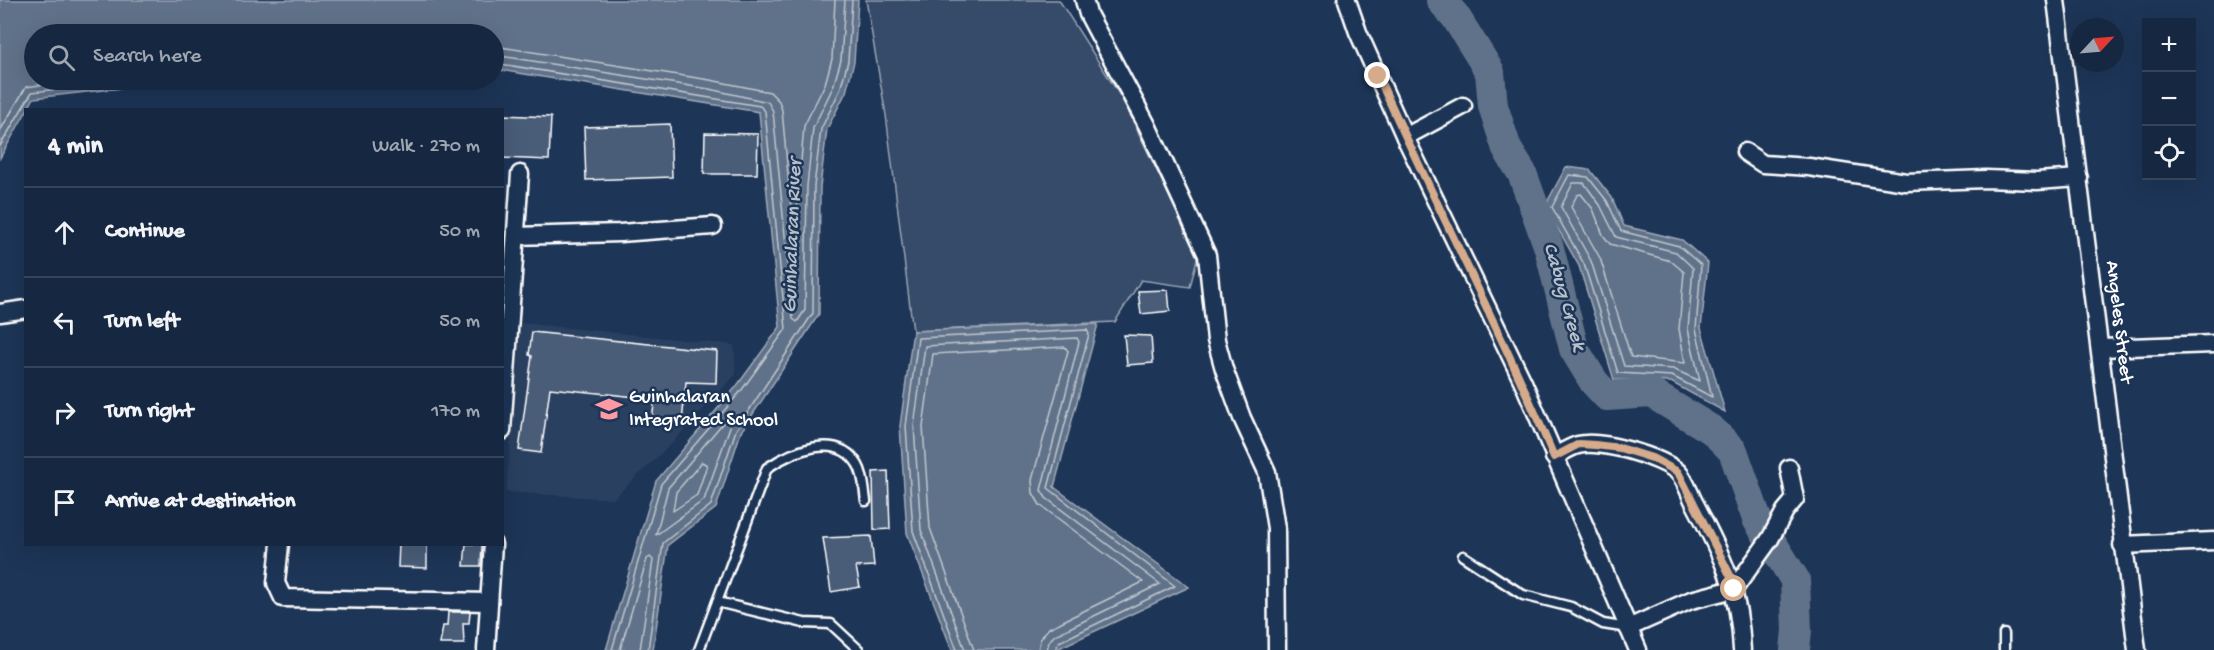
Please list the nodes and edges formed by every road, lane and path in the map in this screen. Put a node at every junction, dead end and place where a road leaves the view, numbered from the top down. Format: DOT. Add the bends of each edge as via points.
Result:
graph roads {
  1 [pos="1084,0"];
  2 [pos="1347,0"];
  3 [pos="2056,0"];
  4 [pos="1463,106"];
  5 [pos="1405,137"];
  6 [pos="1745,152"];
  7 [pos="520,174"];
  8 [pos="2079,178"];
  9 [pos="713,226"];
  10 [pos="516,236"];
  11 [pos="24,309"];
  12 [pos="0,314"];
  13 [pos="2214,344"];
  14 [pos="2101,348"];
  15 [pos="504,409"];
  16 [pos="1554,457"];
  17 [pos="1789,468"];
  18 [pos="866,501"];
  19 [pos="2214,541"];
  20 [pos="2122,545"];
  21 [pos="280,546"];
  22 [pos="493,546"];
  23 [pos="1463,556"];
  24 [pos="1734,589"];
  25 [pos="489,602"];
  26 [pos="717,602"];
  27 [pos="1628,628"];
  28 [pos="2004,634"];
  29 [pos="486,650"];
  30 [pos="699,650"];
  31 [pos="859,650"];
  32 [pos="1277,650"];
  33 [pos="1638,650"];
  34 [pos="1743,650"];
  35 [pos="2004,650"];
  36 [pos="2137,650"];
  1 -- 32 [label="street" via="1207,255 1216,340 1224,369 1267,472 1276,528"];
  2 -- 5 [label="street"];
  3 -- 8 [label="street, Angeles Street"];
  4 -- 5 [label="street"];
  5 -- 16 [label="street" via="1523,382"];
  6 -- 8 [label="street" via="1763,164 1906,182"];
  7 -- 10 [label="street"];
  8 -- 14 [label="street, Angeles Street"];
  9 -- 10 [label="street"];
  10 -- 15 [label="street"];
  11 -- 12 [label="street"];
  13 -- 14 [label="street"];
  14 -- 20 [label="street, Angeles Street"];
  16 -- 24 [label="street" via="1579,444 1620,448 1678,472"];
  16 -- 27 [label="street"];
  17 -- 24 [label="street" via="1795,499"];
  18 -- 26 [label="lane" via="862,474 845,451 832,446 816,447 778,460 768,468"];
  19 -- 20 [label="street"];
  20 -- 36 [label="street, Angeles Street"];
  21 -- 25 [label="street" via="276,583 283,598"];
  22 -- 25 [label="street"];
  23 -- 27 [label="lane" via="1523,596 1571,606 1603,624"];
  24 -- 27 [label="street" via="1691,600"];
  24 -- 34 [label="street" via="1740,609"];
  25 -- 29 [label="street"];
  26 -- 30 [label="lane"];
  26 -- 31 [label="lane" via="804,623 831,624"];
  27 -- 33 [label="street"];
  28 -- 35 [label="lane"];
}
